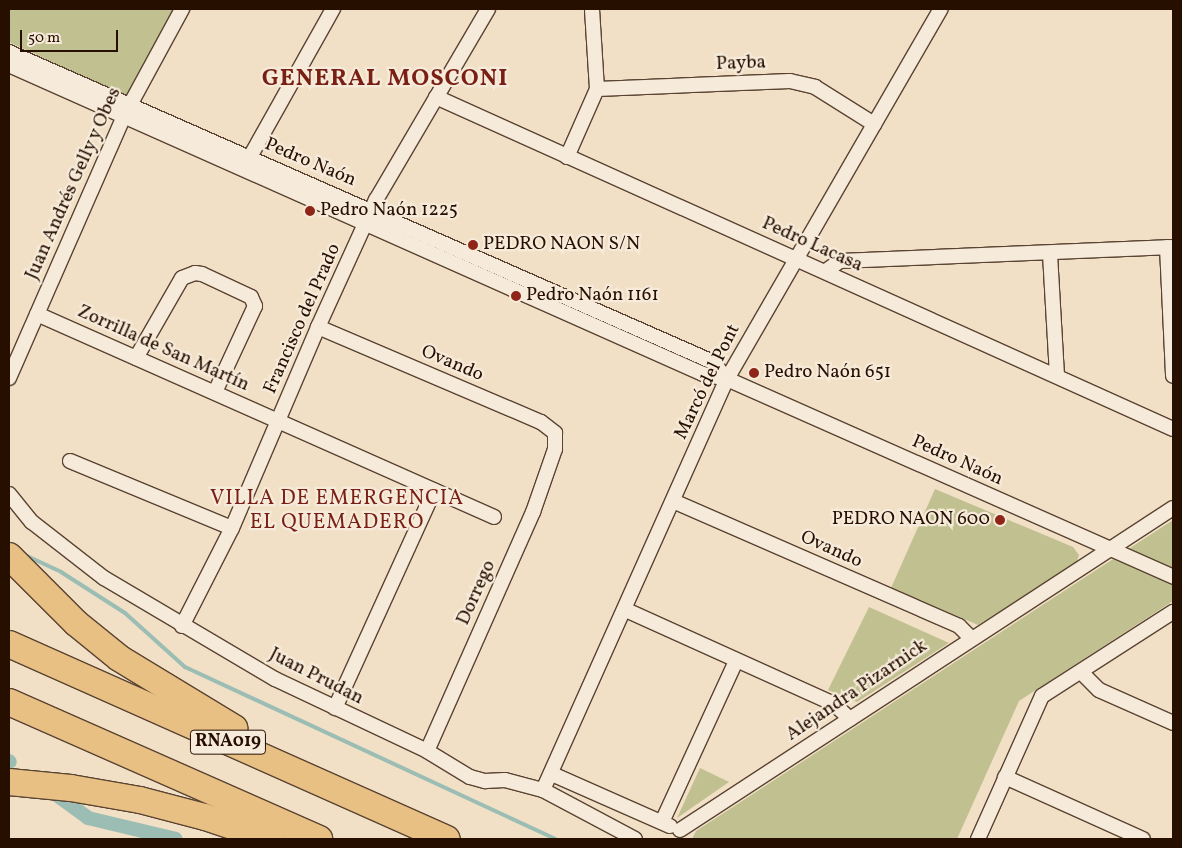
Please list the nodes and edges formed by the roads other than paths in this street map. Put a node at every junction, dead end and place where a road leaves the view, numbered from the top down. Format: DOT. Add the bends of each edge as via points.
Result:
graph roads {
  1 [pos="182,9"];
  2 [pos="333,9"];
  3 [pos="488,9"];
  4 [pos="592,9"];
  5 [pos="941,9"];
  6 [pos="9,63"];
  7 [pos="597,89"];
  8 [pos="436,97"];
  9 [pos="126,110"];
  10 [pos="874,124"];
  11 [pos="567,157"];
  12 [pos="246,163"];
  13 [pos="369,216"];
  14 [pos="1170,247"];
  15 [pos="1050,254"];
  16 [pos="795,258"];
  17 [pos="826,271"];
  18 [pos="37,314"];
  19 [pos="318,327"];
  20 [pos="136,358"];
  21 [pos="1057,375"];
  22 [pos="1173,376"];
  23 [pos="9,378"];
  24 [pos="727,378"];
  25 [pos="215,392"];
  26 [pos="278,421"];
  27 [pos="1173,429"];
  28 [pos="556,449"];
  29 [pos="70,461"];
  30 [pos="434,491"];
  31 [pos="9,494"];
  32 [pos="673,501"];
  33 [pos="1173,508"];
  34 [pos="494,517"];
  35 [pos="232,528"];
  36 [pos="1108,549"];
  37 [pos="9,556"];
  38 [pos="1173,577"];
  39 [pos="626,610"];
  40 [pos="1173,612"];
  41 [pos="182,626"];
  42 [pos="971,638"];
  43 [pos="9,644"];
  44 [pos="736,661"];
  45 [pos="1081,672"];
  46 [pos="9,702"];
  47 [pos="335,708"];
  48 [pos="850,719"];
  49 [pos="1173,724"];
  50 [pos="427,751"];
  51 [pos="552,774"];
  52 [pos="1005,776"];
  53 [pos="9,782"];
  54 [pos="543,790"];
  55 [pos="339,791"];
  56 [pos="662,822"];
  57 [pos="677,835"];
  58 [pos="271,839"];
  59 [pos="319,839"];
  60 [pos="446,839"];
  61 [pos="635,839"];
  62 [pos="978,839"];
  63 [pos="1142,839"];
  1 -- 9 [label="street, Juan Andrés Gelly y Obes"];
  2 -- 12 [label="street"];
  3 -- 8 [label="street, Francisco del Prado"];
  4 -- 7 [label="street"];
  5 -- 10 [label="street, Marcó del Pont"];
  6 -- 9 [label="street, Pedro Naón"];
  7 -- 10 [label="street, Payba" via="790,81 815,87"];
  7 -- 11 [label="street"];
  8 -- 11 [label="street, Pedro Lacasa"];
  8 -- 13 [label="street, Francisco del Prado"];
  9 -- 12 [label="street, Pedro Naón"];
  9 -- 18 [label="street, Juan Andrés Gelly y Obes"];
  10 -- 16 [label="street, Marcó del Pont"];
  11 -- 16 [label="street, Pedro Lacasa"];
  12 -- 13 [label="street, Pedro Naón"];
  13 -- 19 [label="street, Francisco del Prado"];
  13 -- 24 [label="street, Pedro Naón" via="704,374"];
  14 -- 15 [label="street"];
  14 -- 22 [label="street"];
  15 -- 17 [label="street" via="840,261"];
  15 -- 21 [label="street"];
  16 -- 17 [label="street, Pedro Lacasa"];
  16 -- 24 [label="street, Marcó del Pont"];
  17 -- 21 [label="street, Pedro Lacasa"];
  18 -- 20 [label="street, Zorrilla de San Martín"];
  18 -- 23 [label="street, Juan Andrés Gelly y Obes"];
  19 -- 26 [label="street, Francisco del Prado"];
  19 -- 28 [label="street, Ovando" via="541,422 555,433"];
  20 -- 25 [label="street, Zorrilla de San Martín"];
  20 -- 25 [label="street" via="182,278 202,274 250,297 255,306"];
  21 -- 27 [label="street, Pedro Lacasa"];
  24 -- 32 [label="street, Marcó del Pont"];
  24 -- 36 [label="street, Pedro Naón"];
  25 -- 26 [label="street, Zorrilla de San Martín"];
  26 -- 30 [label="street, Zorrilla de San Martín"];
  26 -- 35 [label="street, Francisco del Prado"];
  28 -- 50 [label="street, Dorrego" via="521,540"];
  29 -- 35 [label="street"];
  30 -- 34 [label="street, Zorrilla de San Martín"];
  30 -- 47 [label="street"];
  31 -- 41 [label="street, Juan Prudan" via="32,522 82,562"];
  32 -- 39 [label="street, Marcó del Pont"];
  32 -- 42 [label="street, Ovando" via="959,626"];
  33 -- 36 [label="street, Alejandra Pizarnick"];
  35 -- 41 [label="street, Francisco del Prado"];
  36 -- 38 [label="street, Pedro Naón"];
  36 -- 42 [label="street, Alejandra Pizarnick"];
  37 -- 55 [label="highway" via="76,623 127,663 180,697 265,743"];
  39 -- 44 [label="street"];
  39 -- 51 [label="street, Marcó del Pont"];
  40 -- 45 [label="street"];
  41 -- 47 [label="street, Juan Prudan"];
  42 -- 48 [label="street, Alejandra Pizarnick"];
  43 -- 55 [label="highway, RNA019"];
  44 -- 48 [label="street" via="834,704"];
  44 -- 56 [label="street"];
  45 -- 49 [label="street" via="1099,690"];
  45 -- 52 [label="street" via="1042,696"];
  46 -- 59 [label="highway, RNA019"];
  47 -- 50 [label="street, Juan Prudan"];
  48 -- 57 [label="street, Alejandra Pizarnick"];
  50 -- 54 [label="street, Juan Prudan" via="470,777 484,781 505,780"];
  51 -- 54 [label="street, Marcó del Pont"];
  51 -- 56 [label="street, Alejandra Pizarnick"];
  52 -- 62 [label="street"];
  52 -- 63 [label="street"];
  53 -- 58 [label="highway" via="102,792 148,802"];
  54 -- 61 [label="street, Juan Prudan"];
  55 -- 60 [label="highway, RNA019"];
  56 -- 57 [label="street, Alejandra Pizarnick"];
}
